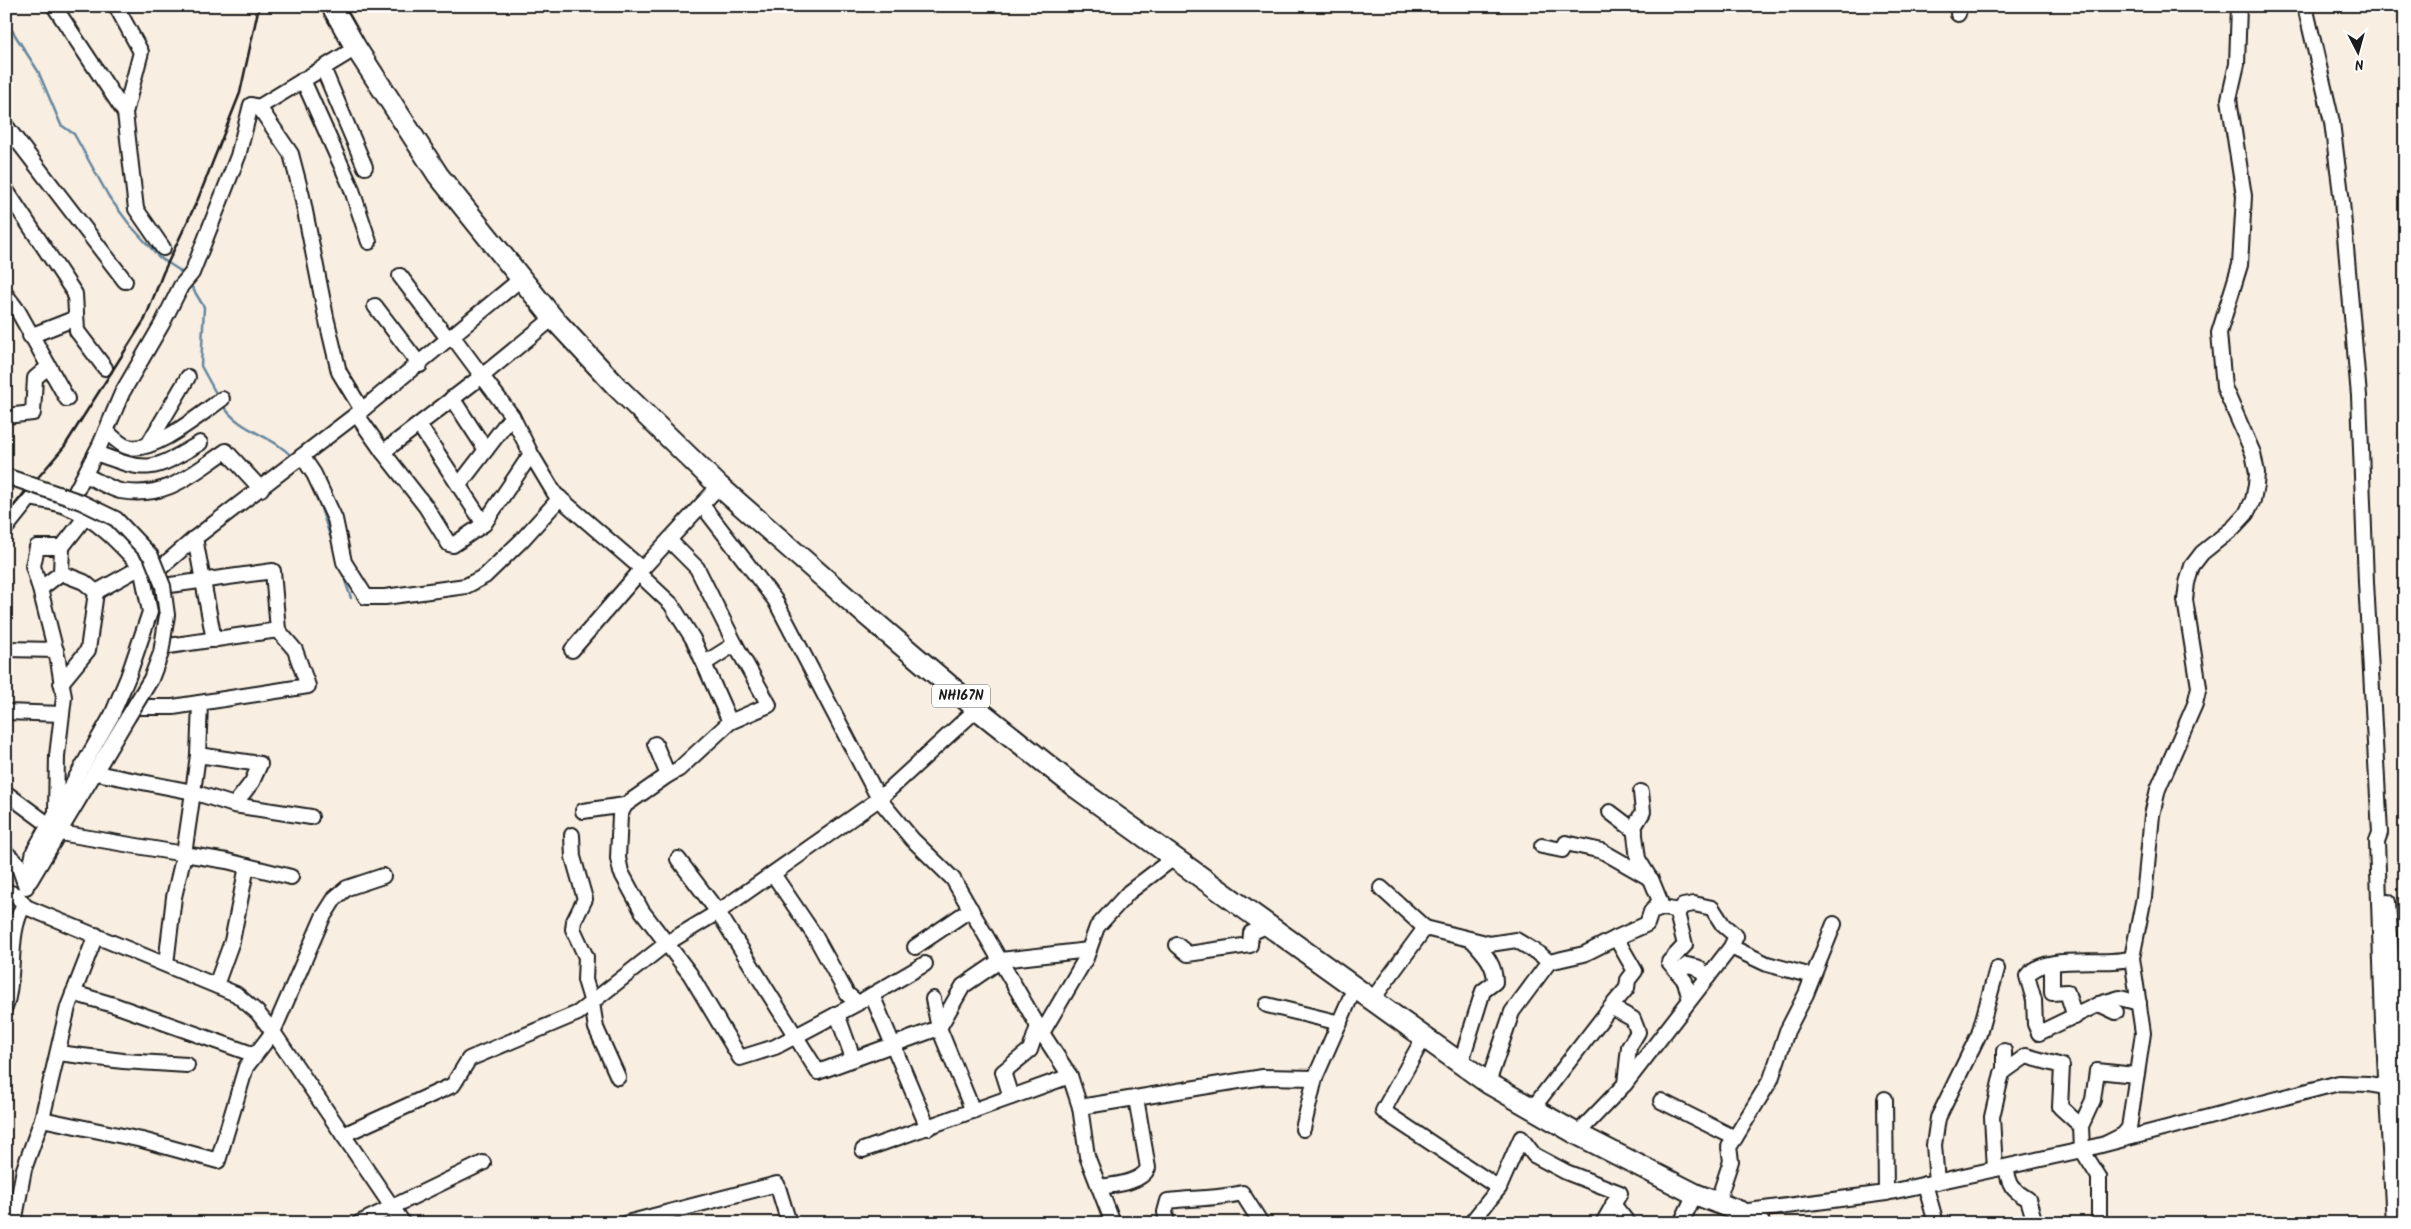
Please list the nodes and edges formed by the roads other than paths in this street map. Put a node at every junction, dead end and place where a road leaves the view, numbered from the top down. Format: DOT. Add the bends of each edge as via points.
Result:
graph roads {
  1 [pos="54,6"];
  2 [pos="116,6"];
  3 [pos="332,6"];
  4 [pos="2239,6"];
  5 [pos="2305,6"];
  6 [pos="356,48"];
  7 [pos="323,68"];
  8 [pos="303,80"];
  9 [pos="260,108"];
  10 [pos="126,113"];
  11 [pos="6,126"];
  12 [pos="365,167"];
  13 [pos="6,190"];
  14 [pos="369,242"];
  15 [pos="163,248"];
  16 [pos="400,276"];
  17 [pos="522,278"];
  18 [pos="125,281"];
  19 [pos="6,295"];
  20 [pos="375,306"];
  21 [pos="76,318"];
  22 [pos="553,318"];
  23 [pos="30,336"];
  24 [pos="451,338"];
  25 [pos="420,365"];
  26 [pos="48,367"];
  27 [pos="105,368"];
  28 [pos="482,376"];
  29 [pos="188,377"];
  30 [pos="452,398"];
  31 [pos="67,399"];
  32 [pos="222,399"];
  33 [pos="360,412"];
  34 [pos="6,416"];
  35 [pos="512,416"];
  36 [pos="419,425"];
  37 [pos="106,431"];
  38 [pos="149,443"];
  39 [pos="200,443"];
  40 [pos="486,450"];
  41 [pos="383,452"];
  42 [pos="96,454"];
  43 [pos="531,454"];
  44 [pos="302,456"];
  45 [pos="85,475"];
  46 [pos="6,476"];
  47 [pos="459,485"];
  48 [pos="719,486"];
  49 [pos="262,489"];
  50 [pos="560,498"];
  51 [pos="72,499"];
  52 [pos="702,505"];
  53 [pos="89,512"];
  54 [pos="484,524"];
  55 [pos="6,528"];
  56 [pos="195,538"];
  57 [pos="669,540"];
  58 [pos="62,547"];
  59 [pos="141,567"];
  60 [pos="158,570"];
  61 [pos="640,571"];
  62 [pos="62,573"];
  63 [pos="203,580"];
  64 [pos="163,586"];
  65 [pos="40,589"];
  66 [pos="96,592"];
  67 [pos="278,630"];
  68 [pos="214,640"];
  69 [pos="735,644"];
  70 [pos="162,647"];
  71 [pos="6,649"];
  72 [pos="56,650"];
  73 [pos="572,650"];
  74 [pos="705,663"];
  75 [pos="62,683"];
  76 [pos="200,703"];
  77 [pos="976,709"];
  78 [pos="6,712"];
  79 [pos="131,712"];
  80 [pos="62,714"];
  81 [pos="730,722"];
  82 [pos="655,744"];
  83 [pos="198,755"];
  84 [pos="96,773"];
  85 [pos="668,775"];
  86 [pos="193,792"];
  87 [pos="1641,792"];
  88 [pos="6,793"];
  89 [pos="879,799"];
  90 [pos="234,805"];
  91 [pos="624,805"];
  92 [pos="56,811"];
  93 [pos="583,811"];
  94 [pos="1610,812"];
  95 [pos="312,817"];
  96 [pos="54,829"];
  97 [pos="1634,831"];
  98 [pos="572,835"];
  99 [pos="1542,846"];
  100 [pos="6,853"];
  101 [pos="184,854"];
  102 [pos="1175,857"];
  103 [pos="678,859"];
  104 [pos="247,866"];
  105 [pos="773,874"];
  106 [pos="383,876"];
  107 [pos="291,877"];
  108 [pos="1651,879"];
  109 [pos="1381,888"];
  110 [pos="16,895"];
  111 [pos="971,909"];
  112 [pos="1679,910"];
  113 [pos="718,912"];
  114 [pos="1651,912"];
  115 [pos="1268,924"];
  116 [pos="1834,924"];
  117 [pos="1425,928"];
  118 [pos="96,934"];
  119 [pos="1616,938"];
  120 [pos="1473,941"];
  121 [pos="667,943"];
  122 [pos="1177,946"];
  123 [pos="1731,947"];
  124 [pos="915,948"];
  125 [pos="1089,950"];
  126 [pos="2132,958"];
  127 [pos="1001,960"];
  128 [pos="1549,962"];
  129 [pos="166,964"];
  130 [pos="925,964"];
  131 [pos="2052,964"];
  132 [pos="1997,969"];
  133 [pos="1678,972"];
  134 [pos="1812,976"];
  135 [pos="1708,977"];
  136 [pos="216,985"];
  137 [pos="1355,987"];
  138 [pos="73,993"];
  139 [pos="872,995"];
  140 [pos="933,999"];
  141 [pos="1372,1000"];
  142 [pos="1690,1000"];
  143 [pos="592,1003"];
  144 [pos="858,1003"];
  145 [pos="2139,1003"];
  146 [pos="2100,1004"];
  147 [pos="6,1005"];
  148 [pos="1267,1005"];
  149 [pos="1611,1007"];
  150 [pos="2116,1012"];
  151 [pos="837,1014"];
  152 [pos="2074,1017"];
  153 [pos="1340,1023"];
  154 [pos="939,1028"];
  155 [pos="1040,1030"];
  156 [pos="274,1032"];
  157 [pos="794,1037"];
  158 [pos="1424,1037"];
  159 [pos="894,1045"];
  160 [pos="2004,1051"];
  161 [pos="58,1053"];
  162 [pos="255,1055"];
  163 [pos="853,1058"];
  164 [pos="1461,1062"];
  165 [pos="187,1065"];
  166 [pos="2004,1072"];
  167 [pos="1070,1076"];
  168 [pos="2136,1076"];
  169 [pos="618,1078"];
  170 [pos="1315,1078"];
  171 [pos="1488,1083"];
  172 [pos="1625,1084"];
  173 [pos="2397,1088"];
  174 [pos="1011,1097"];
  175 [pos="1136,1098"];
  176 [pos="1886,1099"];
  177 [pos="1661,1101"];
  178 [pos="1080,1107"];
  179 [pos="1532,1110"];
  180 [pos="973,1111"];
  181 [pos="42,1119"];
  182 [pos="2081,1126"];
  183 [pos="928,1128"];
  184 [pos="1303,1129"];
  185 [pos="1577,1134"];
  186 [pos="343,1135"];
  187 [pos="1735,1138"];
  188 [pos="2107,1143"];
  189 [pos="863,1150"];
  190 [pos="2082,1150"];
  191 [pos="483,1163"];
  192 [pos="2000,1168"];
  193 [pos="1931,1183"];
  194 [pos="2405,1185"];
  195 [pos="1099,1187"];
  196 [pos="1499,1188"];
  197 [pos="1886,1193"];
  198 [pos="1695,1194"];
  199 [pos="1717,1203"];
  200 [pos="1614,1204"];
  201 [pos="393,1208"];
  202 [pos="1741,1212"];
  203 [pos="1472,1222"];
  204 [pos="14,1223"];
  205 [pos="360,1223"];
  206 [pos="403,1223"];
  207 [pos="627,1223"];
  208 [pos="789,1223"];
  209 [pos="1113,1223"];
  210 [pos="1166,1223"];
  211 [pos="1261,1223"];
  212 [pos="1603,1223"];
  213 [pos="1628,1223"];
  214 [pos="1681,1223"];
  215 [pos="1758,1223"];
  216 [pos="1936,1223"];
  217 [pos="2035,1223"];
  218 [pos="2099,1223"];
  219 [pos="2394,1223"];
  1 -- 10 [label="street"];
  2 -- 10 [label="street" via="141,52"];
  3 -- 6 [label="highway, NH167N"];
  4 -- 126 [label="street" via="2237,64 2229,98 2244,196 2240,265 2219,333 2224,386 2253,453 2256,485 2246,514 2202,554 2192,566 2187,583 2185,600 2199,687 2195,704 2158,789 2152,815 2144,898"];
  5 -- 173 [label="street" via="2332,122 2359,396 2366,582"];
  6 -- 7 [label="street"];
  6 -- 17 [label="highway, NH167N" via="438,175"];
  7 -- 8 [label="street"];
  7 -- 12 [label="street"];
  8 -- 9 [label="street"];
  8 -- 14 [label="street" via="351,188"];
  9 -- 33 [label="street" via="291,154 339,372"];
  9 -- 37 [label="street" via="251,105 238,156 192,273 181,286 122,393"];
  10 -- 15 [label="street" via="136,208"];
  11 -- 18 [label="street"];
  13 -- 21 [label="street" via="74,294"];
  16 -- 24 [label="street"];
  17 -- 22 [label="highway, NH167N"];
  17 -- 24 [label="street"];
  19 -- 23 [label="street"];
  20 -- 25 [label="street"];
  21 -- 23 [label="street"];
  21 -- 27 [label="street" via="77,332"];
  22 -- 28 [label="street"];
  22 -- 48 [label="highway, NH167N" via="617,387"];
  23 -- 26 [label="street"];
  24 -- 25 [label="street"];
  24 -- 28 [label="street"];
  25 -- 33 [label="street"];
  26 -- 31 [label="street"];
  26 -- 34 [label="street" via="35,378 33,413"];
  28 -- 30 [label="street"];
  28 -- 35 [label="street"];
  29 -- 38 [label="street"];
  30 -- 36 [label="street"];
  30 -- 40 [label="street"];
  32 -- 38 [label="street" via="169,437"];
  33 -- 41 [label="street"];
  33 -- 44 [label="street"];
  35 -- 40 [label="street"];
  35 -- 43 [label="street"];
  36 -- 41 [label="street"];
  36 -- 47 [label="street"];
  37 -- 38 [label="street" via="125,446 138,447"];
  37 -- 42 [label="street"];
  39 -- 42 [label="street" via="152,467 130,466"];
  40 -- 47 [label="street"];
  41 -- 54 [label="street" via="451,545 456,545"];
  42 -- 45 [label="street"];
  43 -- 50 [label="street"];
  43 -- 54 [label="street"];
  44 -- 49 [label="street"];
  44 -- 50 [label="street" via="335,519 344,562 366,597 466,586 491,570"];
  45 -- 49 [label="street" via="120,491 157,491 173,487 226,451"];
  45 -- 51 [label="street"];
  46 -- 51 [label="street, bridge"];
  47 -- 54 [label="street"];
  48 -- 52 [label="street"];
  48 -- 77 [label="highway, NH167N"];
  49 -- 56 [label="street"];
  50 -- 61 [label="street"];
  51 -- 53 [label="street, bridge"];
  52 -- 57 [label="street"];
  52 -- 89 [label="street" via="775,600"];
  53 -- 55 [label="street" via="30,498"];
  53 -- 58 [label="street"];
  53 -- 59 [label="street"];
  53 -- 60 [label="street, bridge" via="116,519 151,556"];
  56 -- 60 [label="street"];
  56 -- 63 [label="street"];
  57 -- 61 [label="street"];
  57 -- 69 [label="street" via="697,568"];
  58 -- 62 [label="street"];
  58 -- 65 [label="street" via="37,547 33,566"];
  59 -- 66 [label="street"];
  59 -- 92 [label="street" via="150,612 128,677 112,715"];
  60 -- 64 [label="street, bridge"];
  61 -- 73 [label="street"];
  61 -- 74 [label="street" via="671,604"];
  62 -- 65 [label="street"];
  62 -- 66 [label="street" via="84,582"];
  63 -- 64 [label="street"];
  63 -- 67 [label="street" via="273,571"];
  63 -- 68 [label="street"];
  64 -- 70 [label="street, bridge" via="167,615"];
  65 -- 72 [label="street"];
  66 -- 75 [label="street" via="88,650"];
  67 -- 68 [label="street"];
  67 -- 76 [label="street" via="295,650 308,686"];
  68 -- 70 [label="street"];
  69 -- 74 [label="street"];
  69 -- 81 [label="street" via="769,705"];
  70 -- 79 [label="street, bridge" via="151,678"];
  71 -- 72 [label="street"];
  72 -- 75 [label="street"];
  74 -- 81 [label="street"];
  75 -- 80 [label="street"];
  76 -- 79 [label="street"];
  76 -- 83 [label="street"];
  77 -- 89 [label="street"];
  77 -- 102 [label="highway, NH167N" via="1074,786"];
  78 -- 80 [label="street"];
  79 -- 84 [label="street"];
  80 -- 92 [label="street"];
  81 -- 85 [label="street" via="679,769"];
  82 -- 85 [label="street"];
  83 -- 86 [label="street"];
  83 -- 90 [label="street" via="260,764 252,782"];
  84 -- 86 [label="street"];
  84 -- 96 [label="street"];
  85 -- 91 [label="street"];
  86 -- 90 [label="street"];
  86 -- 101 [label="street"];
  87 -- 97 [label="street" via="1643,812"];
  88 -- 96 [label="street"];
  89 -- 105 [label="street"];
  89 -- 111 [label="street" via="912,839 953,879"];
  90 -- 95 [label="street"];
  91 -- 93 [label="street"];
  91 -- 121 [label="street" via="620,815 618,858 621,872 642,911"];
  92 -- 96 [label="street"];
  94 -- 97 [label="street"];
  96 -- 101 [label="street"];
  96 -- 110 [label="street"];
  97 -- 108 [label="street" via="1638,859"];
  98 -- 143 [label="street" via="575,865 585,899 574,921 574,929 586,957 585,980"];
  99 -- 108 [label="street" via="1562,850 1566,843 1602,851"];
  100 -- 110 [label="street" via="18,864"];
  101 -- 104 [label="street"];
  101 -- 129 [label="street" via="174,897"];
  102 -- 115 [label="highway, NH167N"];
  102 -- 125 [label="street" via="1129,892 1097,928"];
  103 -- 113 [label="street"];
  104 -- 107 [label="street"];
  104 -- 136 [label="street" via="232,941"];
  105 -- 113 [label="street"];
  105 -- 144 [label="street" via="815,936 847,994"];
  106 -- 156 [label="street" via="347,888 335,898 323,917"];
  108 -- 114 [label="street" via="1660,901"];
  109 -- 117 [label="street"];
  110 -- 118 [label="street"];
  110 -- 147 [label="street" via="14,957"];
  111 -- 124 [label="street"];
  111 -- 127 [label="street"];
  112 -- 114 [label="street" via="1663,908"];
  112 -- 123 [label="street" via="1694,904 1712,908 1723,925 1736,936"];
  112 -- 133 [label="street" via="1685,945 1669,962"];
  113 -- 121 [label="street"];
  113 -- 157 [label="street"];
  114 -- 119 [label="street" via="1647,924"];
  115 -- 122 [label="street" via="1251,933 1250,945 1188,954"];
  115 -- 137 [label="highway, NH167N"];
  116 -- 134 [label="street"];
  117 -- 120 [label="street"];
  117 -- 141 [label="street"];
  118 -- 129 [label="street"];
  118 -- 138 [label="street"];
  119 -- 128 [label="street" via="1584,954"];
  119 -- 149 [label="street" via="1635,971 1628,980 1627,988"];
  120 -- 128 [label="street" via="1490,944 1516,940"];
  120 -- 164 [label="street" via="1487,957 1495,973 1495,982 1483,991"];
  121 -- 143 [label="street"];
  121 -- 157 [label="street" via="690,974 740,1058"];
  123 -- 134 [label="street" via="1767,964"];
  123 -- 135 [label="street"];
  125 -- 127 [label="street"];
  125 -- 155 [label="street"];
  126 -- 131 [label="street" via="2121,962 2089,960"];
  126 -- 145 [label="street"];
  127 -- 154 [label="street" via="963,986"];
  127 -- 155 [label="street"];
  128 -- 171 [label="street" via="1512,1012"];
  129 -- 136 [label="street"];
  130 -- 139 [label="street"];
  131 -- 152 [label="street" via="2052,993 2067,992"];
  131 -- 152 [label="street" via="2032,969 2027,976 2034,1000 2035,1024 2039,1033"];
  132 -- 193 [label="street" via="1979,1034 1938,1118"];
  133 -- 135 [label="street" via="1687,965 1697,967"];
  133 -- 142 [label="street" via="1685,981"];
  134 -- 187 [label="street" via="1787,1031 1771,1079"];
  135 -- 142 [label="street"];
  136 -- 156 [label="street" via="236,994"];
  137 -- 141 [label="highway, NH167N"];
  137 -- 153 [label="street"];
  138 -- 161 [label="street"];
  138 -- 162 [label="street"];
  139 -- 144 [label="street"];
  139 -- 159 [label="street"];
  140 -- 154 [label="street"];
  141 -- 158 [label="highway, NH167N"];
  142 -- 172 [label="street"];
  143 -- 169 [label="street" via="596,1028"];
  143 -- 186 [label="street" via="578,1013 470,1059 453,1085"];
  144 -- 151 [label="street"];
  145 -- 146 [label="street" via="2120,998"];
  145 -- 168 [label="street" via="2143,1033"];
  146 -- 150 [label="street"];
  146 -- 152 [label="street"];
  148 -- 153 [label="street"];
  149 -- 172 [label="street" via="1633,1020 1638,1032 1629,1048"];
  149 -- 179 [label="street"];
  151 -- 157 [label="street"];
  151 -- 163 [label="street"];
  153 -- 170 [label="street"];
  154 -- 159 [label="street"];
  154 -- 180 [label="street"];
  155 -- 167 [label="street"];
  155 -- 174 [label="street" via="1030,1050 1003,1072"];
  156 -- 162 [label="street"];
  156 -- 186 [label="street"];
  157 -- 163 [label="street" via="818,1072"];
  158 -- 164 [label="highway, NH167N"];
  158 -- 196 [label="street" via="1384,1111"];
  159 -- 163 [label="street"];
  159 -- 183 [label="street"];
  160 -- 166 [label="street"];
  161 -- 165 [label="street"];
  161 -- 181 [label="street"];
  162 -- 181 [label="street" via="246,1068 218,1161 142,1140"];
  164 -- 171 [label="highway, NH167N"];
  166 -- 182 [label="street" via="2026,1056 2062,1066 2060,1108"];
  166 -- 192 [label="street" via="1992,1117"];
  167 -- 174 [label="street"];
  167 -- 178 [label="street"];
  168 -- 182 [label="street" via="2097,1071 2093,1100"];
  168 -- 188 [label="street" via="2129,1128"];
  170 -- 175 [label="street" via="1264,1077"];
  170 -- 184 [label="street"];
  171 -- 179 [label="highway, NH167N"];
  172 -- 185 [label="street"];
  173 -- 188 [label="street" via="2339,1083"];
  173 -- 194 [label="street"];
  173 -- 219 [label="street"];
  174 -- 180 [label="street"];
  175 -- 178 [label="street"];
  175 -- 195 [label="street" via="1148,1168 1128,1182"];
  176 -- 197 [label="street"];
  177 -- 187 [label="street"];
  178 -- 195 [label="street" via="1087,1156"];
  179 -- 185 [label="highway, NH167N"];
  180 -- 183 [label="street"];
  181 -- 204 [label="street" via="24,1169"];
  182 -- 190 [label="street"];
  183 -- 189 [label="street"];
  185 -- 198 [label="highway, NH167N"];
  186 -- 201 [label="street"];
  187 -- 199 [label="street" via="1729,1147 1730,1161"];
  188 -- 190 [label="street"];
  190 -- 192 [label="street"];
  190 -- 218 [label="street" via="2099,1177"];
  191 -- 201 [label="street"];
  192 -- 193 [label="street"];
  192 -- 217 [label="street" via="2014,1191 2028,1199"];
  193 -- 197 [label="street"];
  193 -- 216 [label="street"];
  195 -- 209 [label="street"];
  196 -- 200 [label="street" via="1521,1138 1534,1156 1620,1193"];
  196 -- 203 [label="street"];
  197 -- 202 [label="street"];
  198 -- 199 [label="highway, NH167N"];
  198 -- 214 [label="street"];
  199 -- 202 [label="highway, NH167N"];
  200 -- 212 [label="street"];
  200 -- 213 [label="street"];
  201 -- 205 [label="street"];
  201 -- 206 [label="street"];
  202 -- 215 [label="highway, NH167N"];
  207 -- 208 [label="street" via="777,1184"];
  210 -- 211 [label="street" via="1168,1202 1217,1199 1242,1193"];
}
